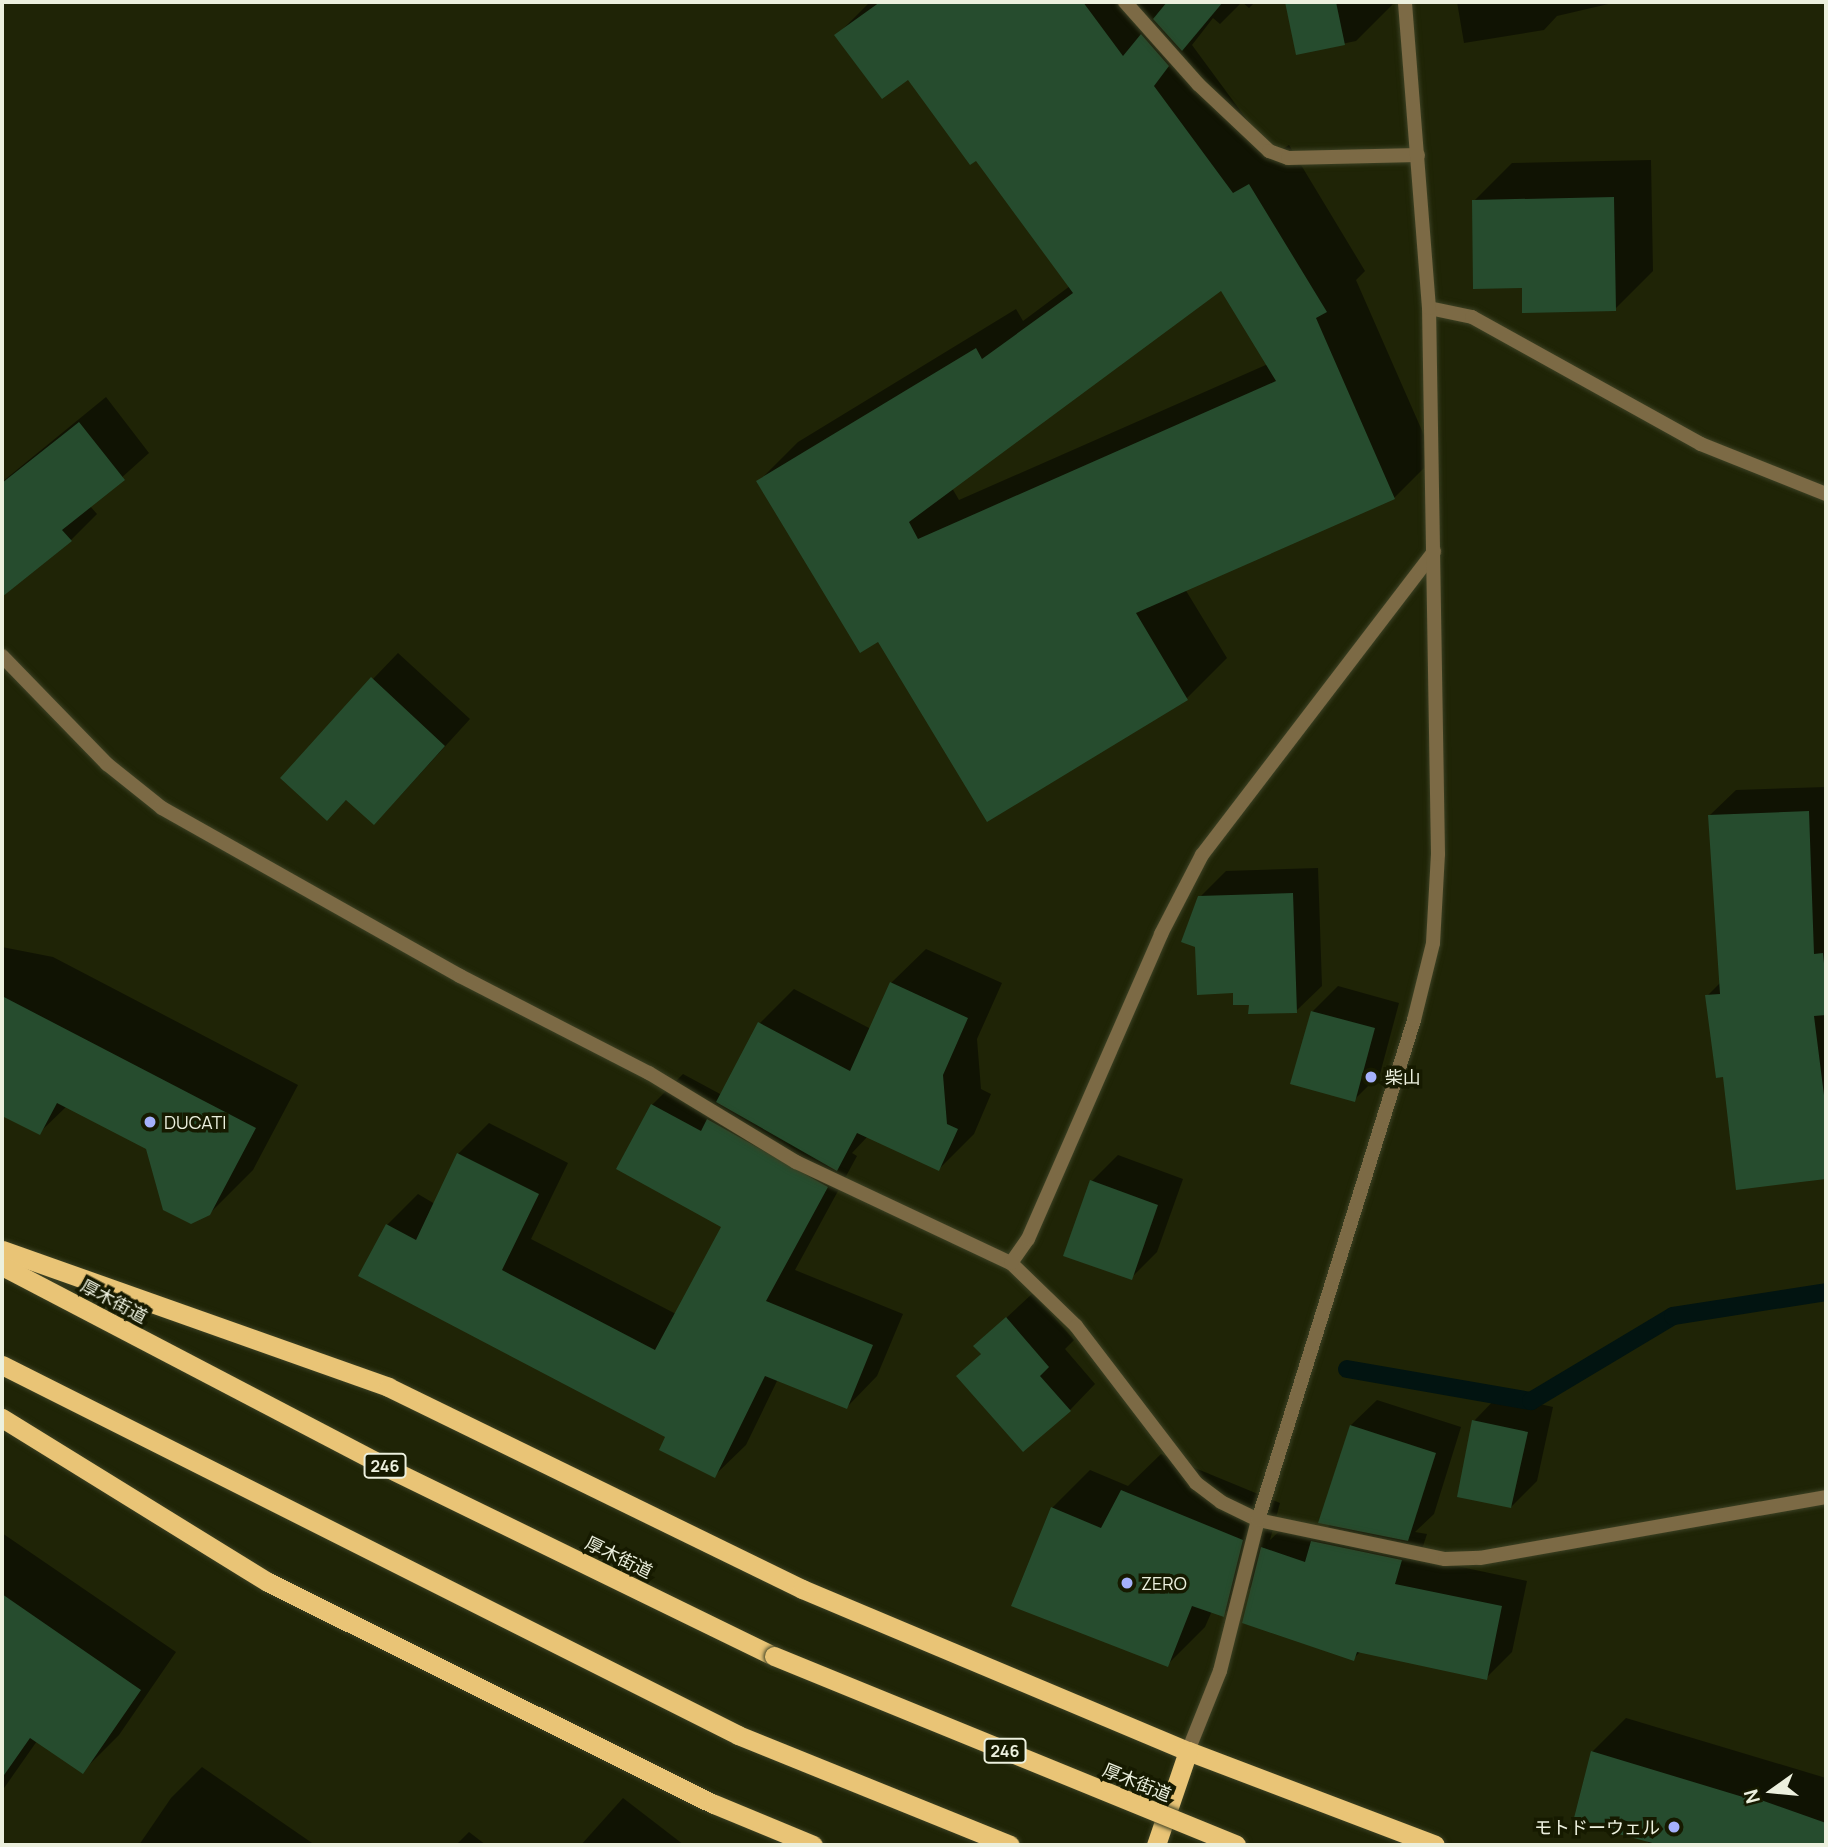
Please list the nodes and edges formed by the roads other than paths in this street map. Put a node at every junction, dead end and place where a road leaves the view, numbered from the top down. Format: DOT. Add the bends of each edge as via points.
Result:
graph roads {
  1 [pos="1125,2"];
  2 [pos="1405,2"];
  3 [pos="1418,155"];
  4 [pos="1429,307"];
  5 [pos="1826,494"];
  6 [pos="1434,552"];
  7 [pos="2,656"];
  8 [pos="2,1250"];
  9 [pos="1011,1263"];
  10 [pos="2,1266"];
  11 [pos="2,1365"];
  12 [pos="2,1418"];
  13 [pos="1826,1497"];
  14 [pos="1258,1520"];
  15 [pos="1188,1751"];
  16 [pos="813,1845"];
  17 [pos="1010,1845"];
  18 [pos="1156,1845"];
  19 [pos="1236,1845"];
  20 [pos="1435,1845"];
  1 -- 3 [label="street" via="1198,84 1269,151 1289,158"];
  2 -- 3 [label="street"];
  3 -- 4 [label="street"];
  4 -- 5 [label="street" via="1472,317 1701,444"];
  4 -- 6 [label="street"];
  6 -- 9 [label="street" via="1202,855 1161,934 1028,1239"];
  6 -- 14 [label="street" via="1438,855 1433,943 1414,1020"];
  7 -- 9 [label="street" via="97,754 162,807 460,976 649,1073 796,1162"];
  8 -- 15 [label="highway" via="388,1387 802,1589"];
  9 -- 14 [label="street" via="1076,1326 1196,1483 1221,1502"];
  10 -- 19 [label="highway, 厚木街道 / 246, bridge" via="388,1468 774,1656"];
  11 -- 17 [label="highway" via="738,1735"];
  12 -- 16 [label="highway" via="268,1582 714,1804"];
  13 -- 14 [label="street" via="1480,1558 1445,1559"];
  14 -- 15 [label="street" via="1220,1671"];
  15 -- 18 [label="highway"];
  15 -- 20 [label="highway"];
}
